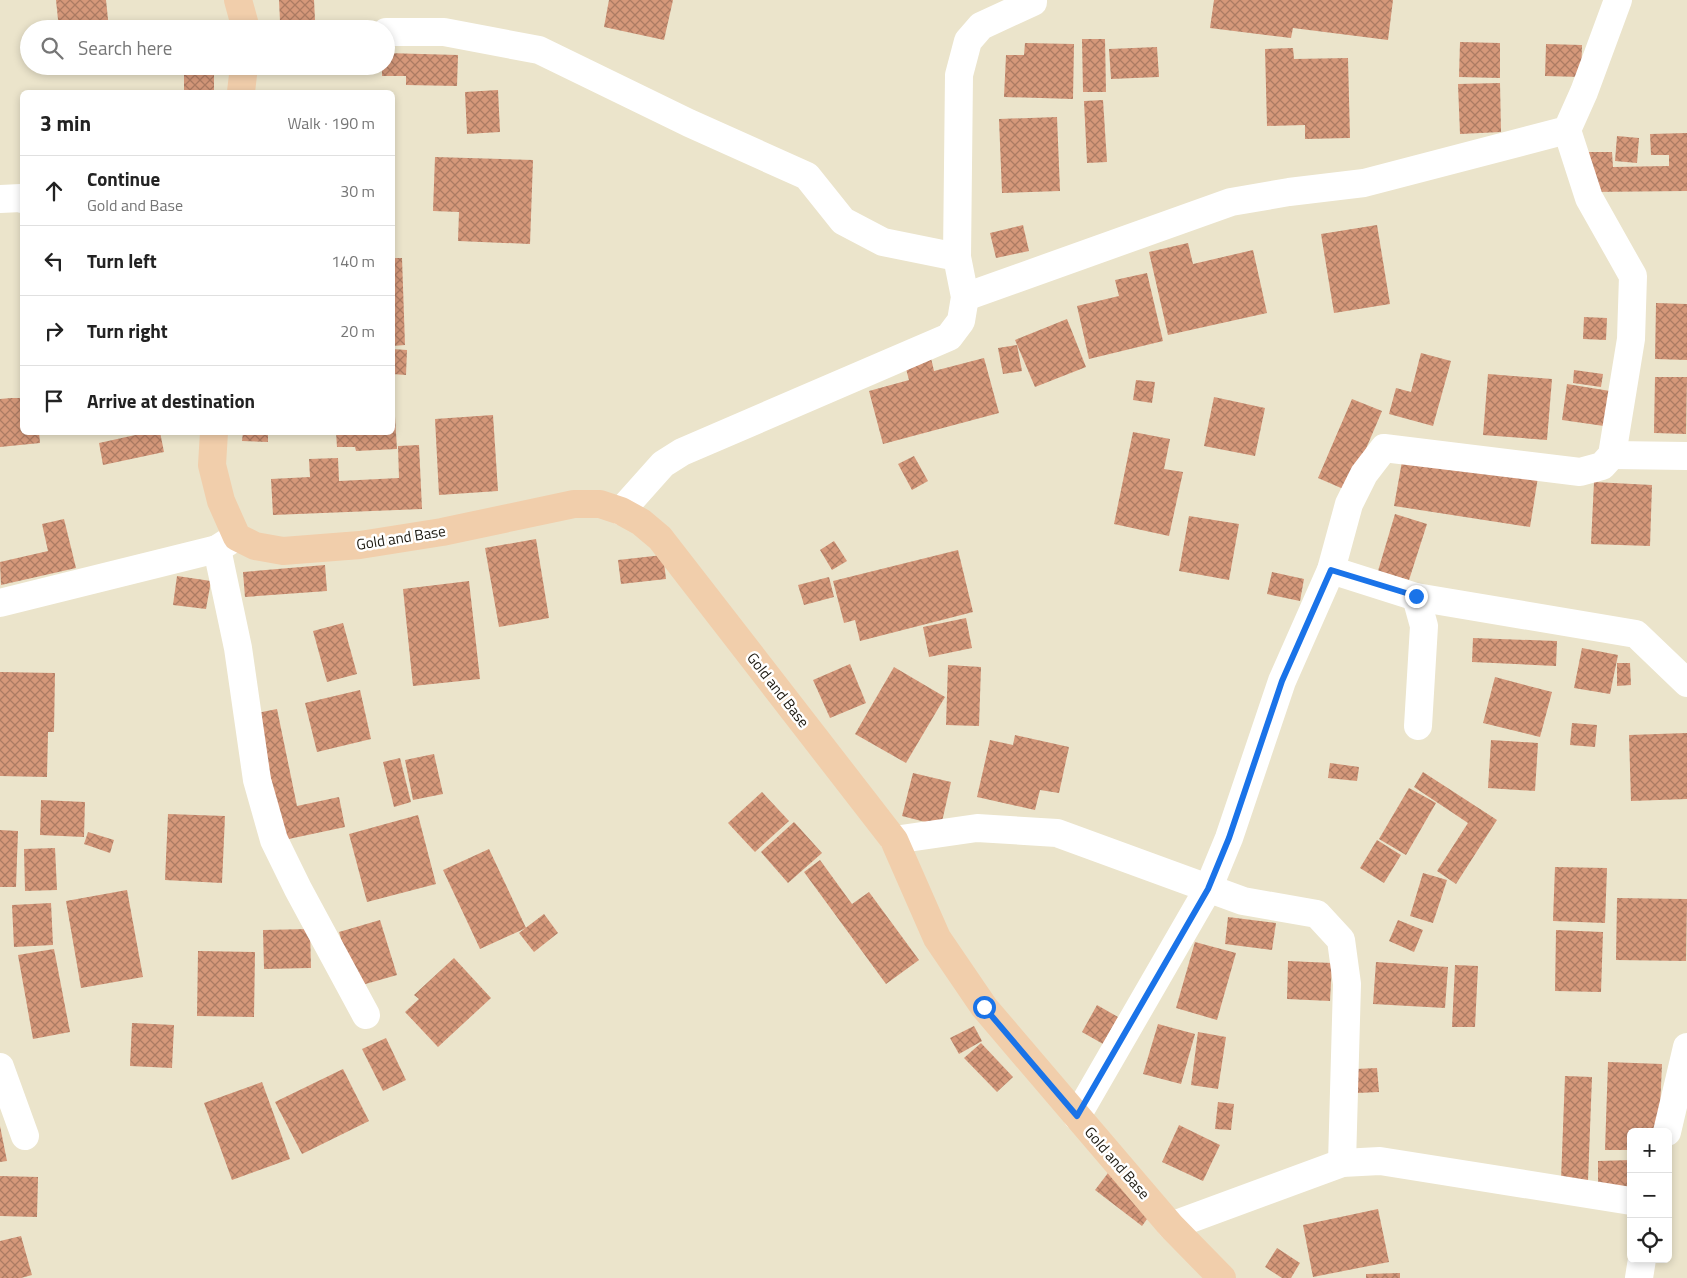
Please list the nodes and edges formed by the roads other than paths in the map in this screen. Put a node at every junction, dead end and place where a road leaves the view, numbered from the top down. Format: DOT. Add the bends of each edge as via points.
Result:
graph roads {
  1 [pos="238,0"];
  2 [pos="1033,0"];
  3 [pos="1618,0"];
  4 [pos="244,20"];
  5 [pos="395,32"];
  6 [pos="243,75"];
  7 [pos="242,90"];
  8 [pos="1567,130"];
  9 [pos="20,198"];
  10 [pos="0,199"];
  11 [pos="957,257"];
  12 [pos="965,296"];
  13 [pos="214,435"];
  14 [pos="1612,455"];
  15 [pos="1687,456"];
  16 [pos="621,510"];
  17 [pos="227,543"];
  18 [pos="1331,570"];
  19 [pos="1416,596"];
  20 [pos="0,603"];
  21 [pos="1687,683"];
  22 [pos="1418,726"];
  23 [pos="894,840"];
  24 [pos="1208,889"];
  25 [pos="366,1015"];
  26 [pos="1687,1047"];
  27 [pos="0,1066"];
  28 [pos="1077,1116"];
  29 [pos="1668,1128"];
  30 [pos="25,1136"];
  31 [pos="1342,1163"];
  32 [pos="1627,1200"];
  33 [pos="1171,1226"];
  34 [pos="1641,1263"];
  35 [pos="1222,1278"];
  36 [pos="1639,1278"];
  1 -- 4 [label="main road"];
  2 -- 11 [label="street" via="981,26 968,41 959,75"];
  3 -- 8 [label="street"];
  5 -- 11 [label="street" via="444,32 539,50 807,176 844,221 883,242"];
  6 -- 7 [label="main road"];
  8 -- 12 [label="street" via="1364,183 1232,202"];
  8 -- 14 [label="street" via="1589,198 1633,276 1631,339"];
  9 -- 10 [label="street"];
  11 -- 12 [label="street"];
  12 -- 16 [label="street" via="962,321 949,337 682,452 662,464"];
  13 -- 17 [label="main road" via="212,465"];
  14 -- 15 [label="street"];
  14 -- 18 [label="street" via="1602,466 1580,472 1384,448 1364,474 1350,504"];
  16 -- 17 [label="main road, Gold and Base" via="600,504 574,504 442,532 360,545 283,551"];
  16 -- 23 [label="main road, Gold and Base" via="660,538"];
  17 -- 20 [label="street"];
  17 -- 25 [label="street" via="257,780 274,840"];
  18 -- 19 [label="street"];
  18 -- 24 [label="street" via="1282,681 1229,838"];
  19 -- 21 [label="street" via="1636,634"];
  19 -- 22 [label="street" via="1424,626"];
  23 -- 24 [label="street" via="977,828 1057,832"];
  23 -- 28 [label="main road, Gold and Base" via="937,938 984,1007"];
  24 -- 28 [label="street"];
  24 -- 31 [label="street" via="1243,901 1317,914 1341,940 1347,984"];
  26 -- 29 [label="street"];
  27 -- 30 [label="street"];
  28 -- 33 [label="main road, Gold and Base"];
  31 -- 32 [label="street" via="1380,1161"];
  31 -- 33 [label="street"];
  33 -- 35 [label="main road, Gold and Base"];
  34 -- 36 [label="street"];
}
